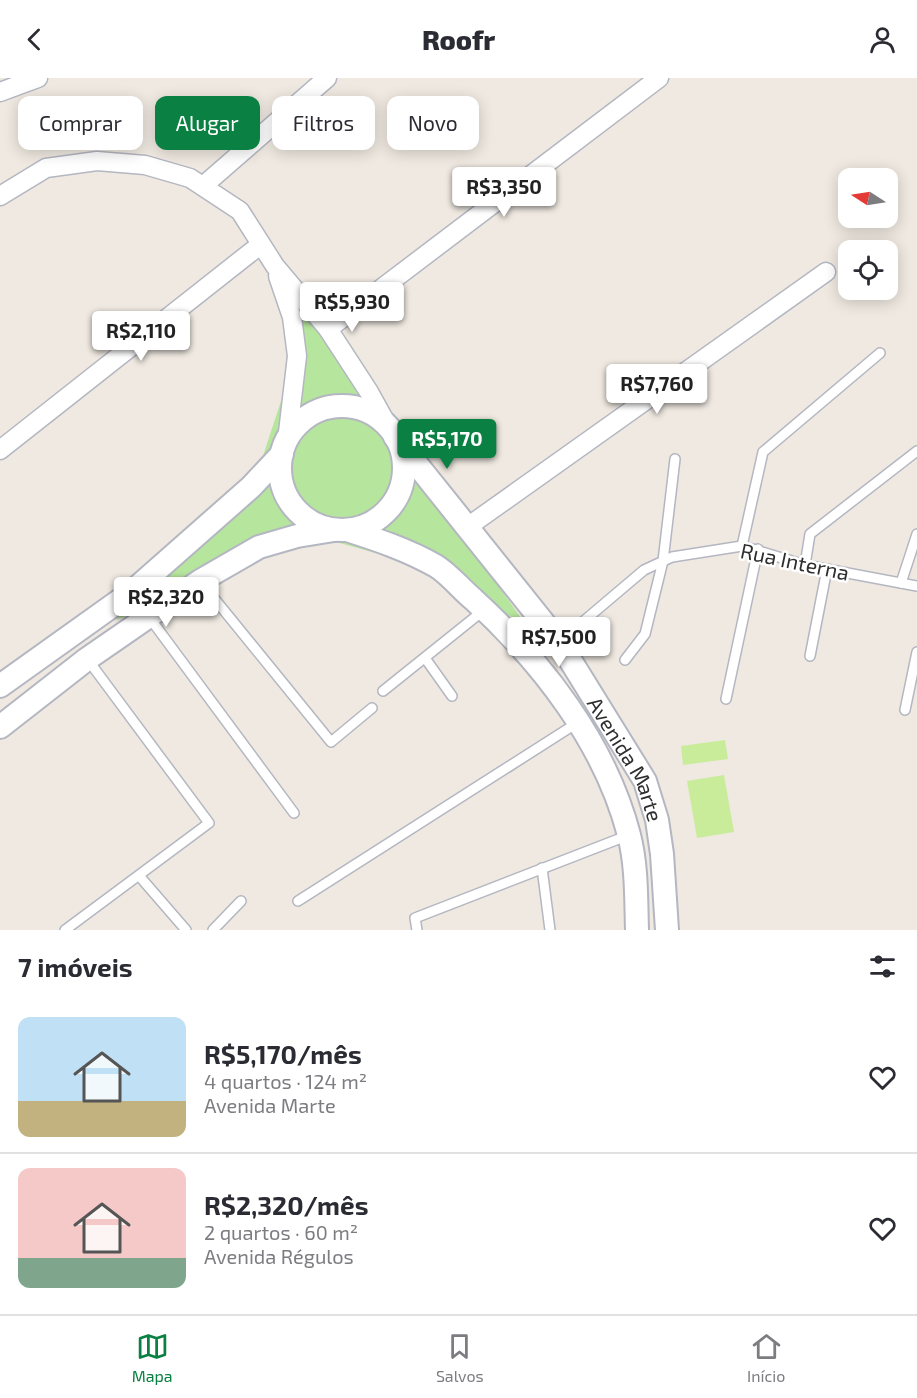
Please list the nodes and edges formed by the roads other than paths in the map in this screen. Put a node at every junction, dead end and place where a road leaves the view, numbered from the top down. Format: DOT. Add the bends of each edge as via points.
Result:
graph roads {
  1 [pos="38,78"];
  2 [pos="327,78"];
  3 [pos="658,78"];
  4 [pos="0,92"];
  5 [pos="203,186"];
  6 [pos="0,196"];
  7 [pos="260,245"];
  8 [pos="275,266"];
  9 [pos="826,272"];
  10 [pos="328,329"];
  11 [pos="880,353"];
  12 [pos="392,432"];
  13 [pos="285,447"];
  14 [pos="0,450"];
  15 [pos="917,451"];
  16 [pos="675,459"];
  17 [pos="466,528"];
  18 [pos="341,530"];
  19 [pos="917,534"];
  20 [pos="742,546"];
  21 [pos="758,549"];
  22 [pos="663,561"];
  23 [pos="805,565"];
  24 [pos="827,569"];
  25 [pos="200,581"];
  26 [pos="902,583"];
  27 [pos="917,586"];
  28 [pos="485,610"];
  29 [pos="148,616"];
  30 [pos="559,642"];
  31 [pos="917,652"];
  32 [pos="810,656"];
  33 [pos="425,658"];
  34 [pos="87,659"];
  35 [pos="625,660"];
  36 [pos="534,662"];
  37 [pos="0,686"];
  38 [pos="383,691"];
  39 [pos="452,696"];
  40 [pos="726,699"];
  41 [pos="372,708"];
  42 [pos="905,710"];
  43 [pos="578,722"];
  44 [pos="0,727"];
  45 [pos="294,813"];
  46 [pos="629,835"];
  47 [pos="542,868"];
  48 [pos="141,878"];
  49 [pos="241,901"];
  50 [pos="298,901"];
  51 [pos="65,930"];
  52 [pos="186,930"];
  53 [pos="213,930"];
  54 [pos="417,930"];
  55 [pos="550,930"];
  56 [pos="637,930"];
  57 [pos="667,930"];
  1 -- 4 [label="street"];
  2 -- 5 [label="street"];
  3 -- 10 [label="street"];
  5 -- 6 [label="street" via="190,178 145,165 98,161 46,168"];
  5 -- 7 [label="street" via="240,211"];
  7 -- 8 [label="street"];
  7 -- 14 [label="street"];
  8 -- 10 [label="street, Avenida Marte"];
  8 -- 13 [label="street" via="292,317 297,356"];
  9 -- 17 [label="street"];
  10 -- 12 [label="street, Avenida Marte"];
  11 -- 20 [label="lane" via="763,452"];
  12 -- 13 [label="street" via="364,411 335,407 315,413 299,424"];
  12 -- 17 [label="street, Avenida Marte"];
  12 -- 18 [label="street" via="402,451 404,466 397,497 377,520"];
  13 -- 18 [label="street" via="280,469 287,497 306,519"];
  13 -- 37 [label="street" via="251,488 133,591"];
  15 -- 23 [label="lane" via="810,534"];
  16 -- 22 [label="lane"];
  17 -- 30 [label="street, Avenida Marte"];
  18 -- 25 [label="street" via="297,536 259,547"];
  18 -- 28 [label="street, Avenida Marte" via="395,545 438,567"];
  19 -- 26 [label="lane"];
  20 -- 21 [label="lane, Rua Interna"];
  20 -- 22 [label="lane, Rua Interna"];
  21 -- 23 [label="lane, Rua Interna"];
  21 -- 40 [label="lane"];
  22 -- 30 [label="lane, Rua Interna" via="644,570"];
  22 -- 35 [label="lane" via="645,634"];
  23 -- 24 [label="lane, Rua Interna"];
  24 -- 26 [label="lane, Rua Interna"];
  24 -- 32 [label="lane"];
  25 -- 29 [label="street"];
  25 -- 41 [label="lane" via="331,742"];
  26 -- 27 [label="lane, Rua Interna"];
  28 -- 33 [label="lane"];
  28 -- 36 [label="street, Avenida Marte"];
  29 -- 34 [label="street"];
  29 -- 45 [label="lane"];
  30 -- 36 [label="street"];
  30 -- 57 [label="street, Avenida Marte" via="645,781 657,820"];
  31 -- 42 [label="lane"];
  33 -- 38 [label="lane"];
  33 -- 39 [label="lane"];
  34 -- 44 [label="street"];
  34 -- 51 [label="lane" via="209,823"];
  36 -- 43 [label="street, Avenida Marte"];
  43 -- 46 [label="street, Avenida Marte" via="601,760"];
  43 -- 50 [label="lane"];
  46 -- 47 [label="lane"];
  46 -- 56 [label="street, Avenida Marte"];
  47 -- 54 [label="lane" via="415,918"];
  47 -- 55 [label="lane"];
  48 -- 52 [label="lane"];
  49 -- 53 [label="lane"];
}
